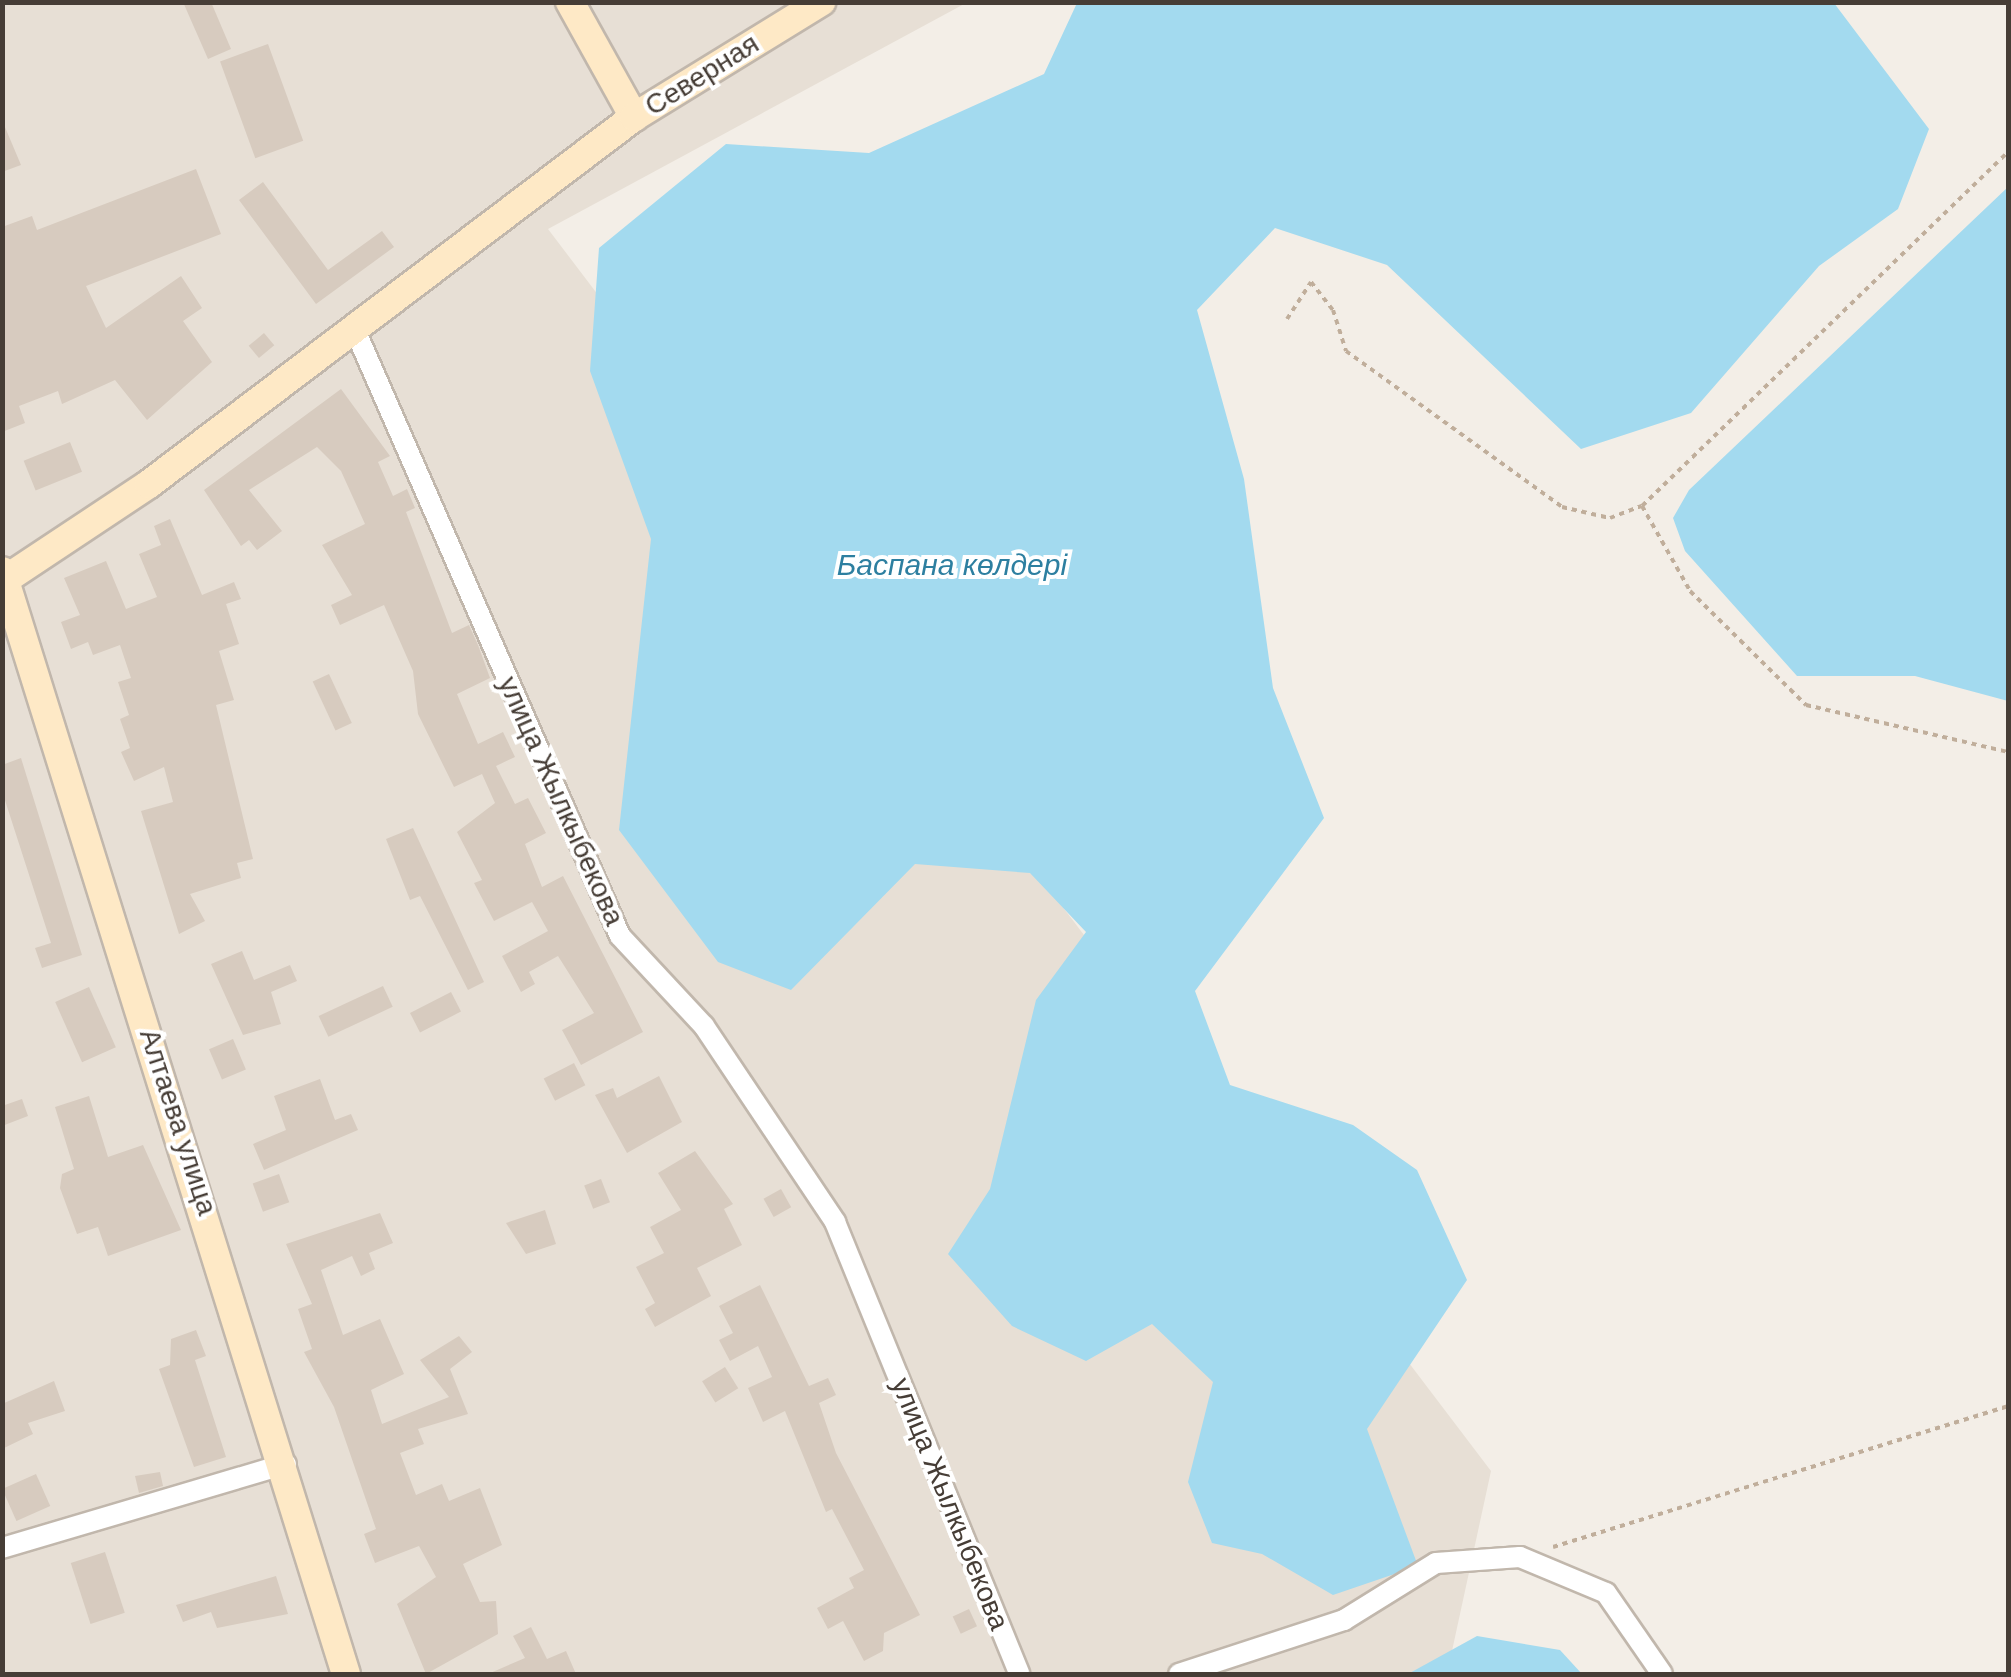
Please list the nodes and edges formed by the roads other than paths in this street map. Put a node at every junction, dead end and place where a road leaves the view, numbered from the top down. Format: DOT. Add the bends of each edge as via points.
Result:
graph roads {
  1 [pos="570,2"];
  2 [pos="821,2"];
  3 [pos="634,117"];
  4 [pos="355,330"];
  5 [pos="4,575"];
  6 [pos="286,1464"];
  7 [pos="4,1544"];
  8 [pos="346,1674"];
  9 [pos="1019,1674"];
  10 [pos="1179,1674"];
  11 [pos="1662,1674"];
  1 -- 3 [label="street"];
  2 -- 3 [label="street, Северная"];
  3 -- 4 [label="street, Северная"];
  4 -- 5 [label="street, Северная"];
  4 -- 9 [label="street, улица Жылкыбекова" via="620,936 704,1026 835,1222"];
  5 -- 6 [label="street, Алтаева улица"];
  6 -- 7 [label="street"];
  6 -- 8 [label="street, Алтаева улица"];
  10 -- 11 [label="street" via="1344,1620 1436,1563 1520,1557 1606,1592"];
}
